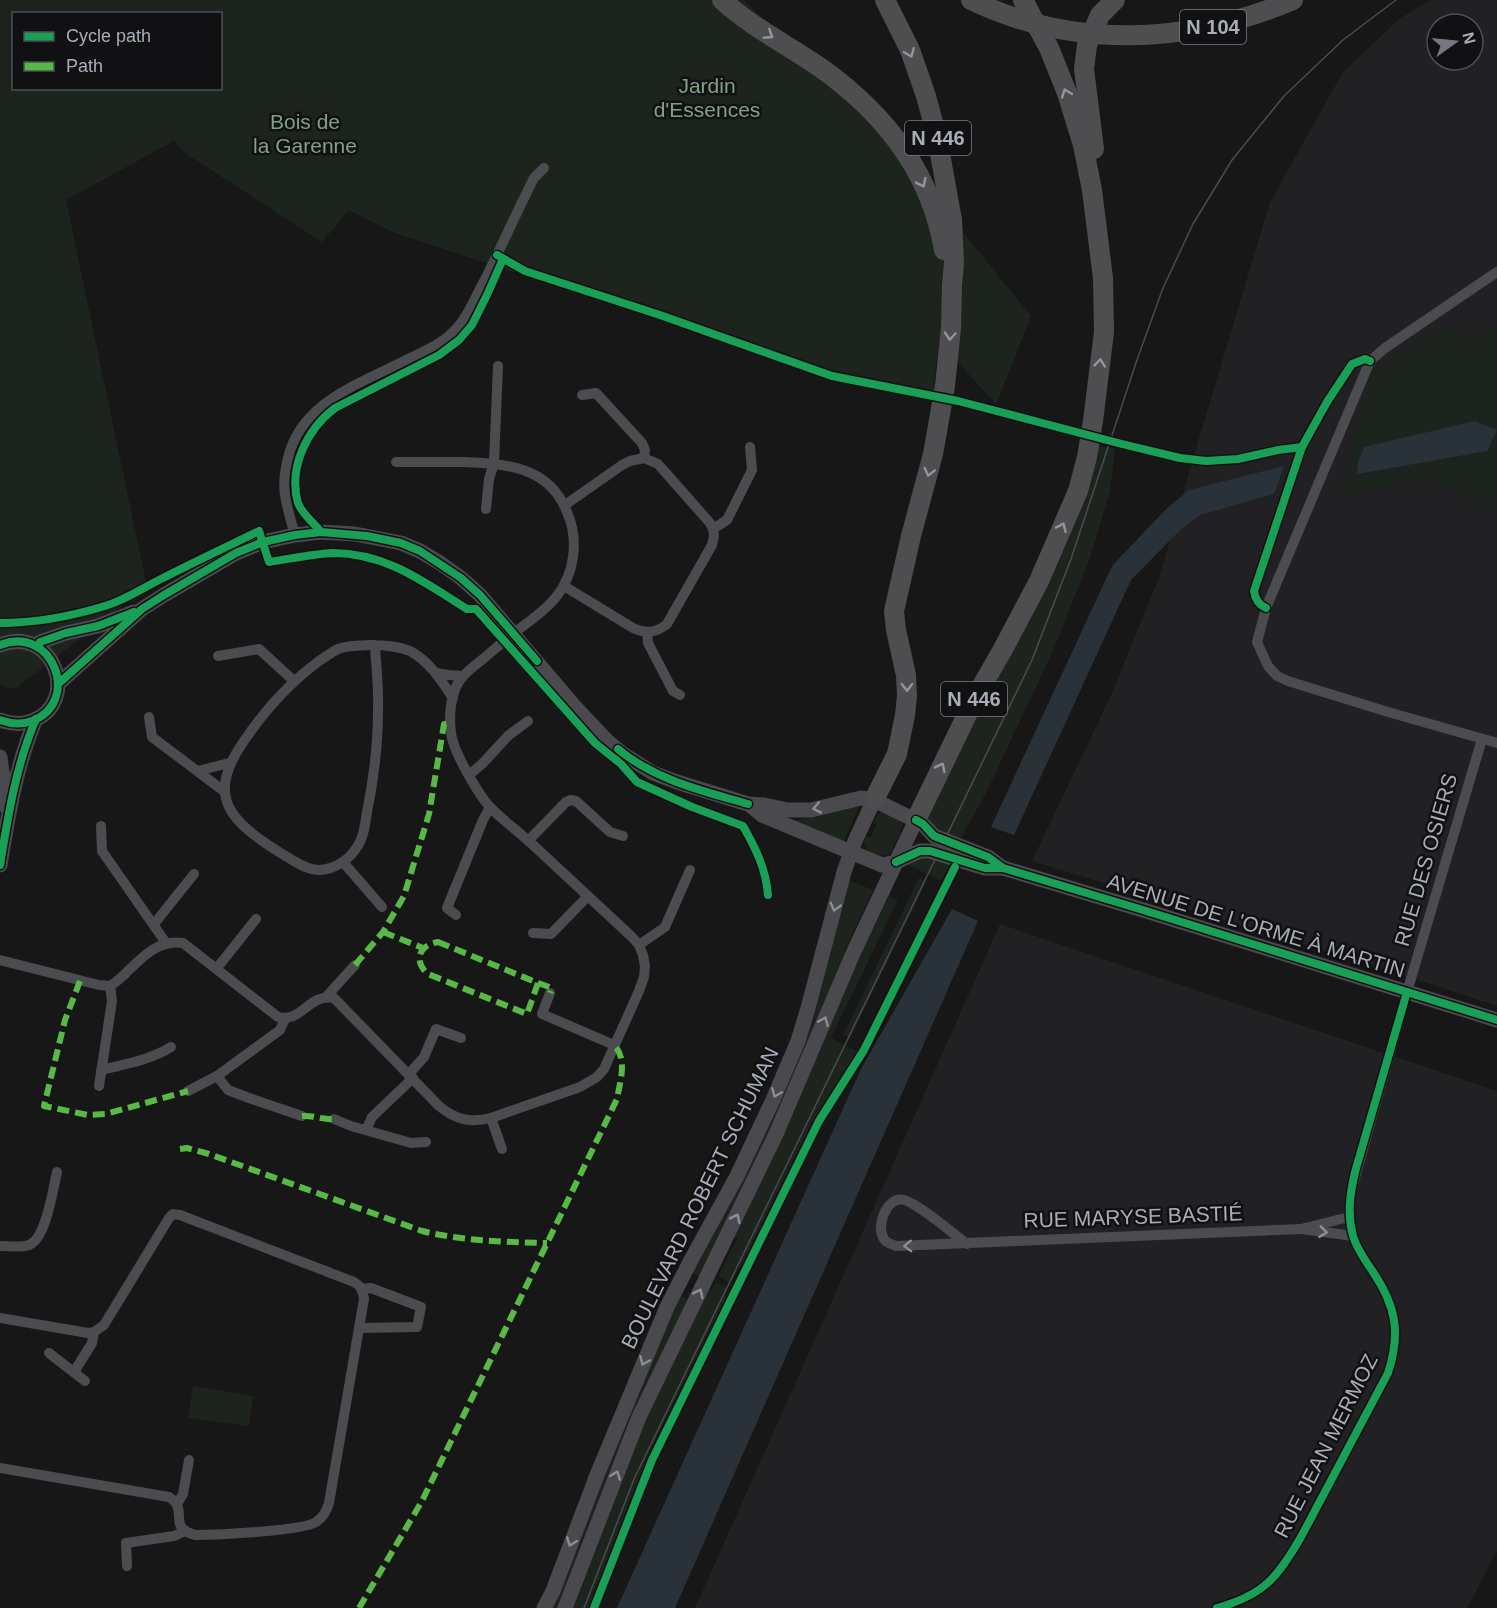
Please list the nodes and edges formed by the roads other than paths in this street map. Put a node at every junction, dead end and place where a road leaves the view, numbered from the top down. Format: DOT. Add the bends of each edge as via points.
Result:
graph roads {
  1 [pos="722,0"];
  2 [pos="885,0"];
  3 [pos="1023,0"];
  4 [pos="1115,0"];
  5 [pos="1293,0"];
  6 [pos="977,3"];
  7 [pos="544,168"];
  8 [pos="1092,190"];
  9 [pos="497,255"];
  10 [pos="1497,272"];
  11 [pos="952,285"];
  12 [pos="1370,361"];
  13 [pos="498,366"];
  14 [pos="582,395"];
  15 [pos="750,447"];
  16 [pos="1302,447"];
  17 [pos="644,458"];
  18 [pos="396,462"];
  19 [pos="494,463"];
  20 [pos="564,505"];
  21 [pos="486,509"];
  22 [pos="713,530"];
  23 [pos="295,535"];
  24 [pos="564,586"];
  25 [pos="1266,608"];
  26 [pos="142,609"];
  27 [pos="647,632"];
  28 [pos="513,633"];
  29 [pos="0,645"];
  30 [pos="375,645"];
  31 [pos="38,647"];
  32 [pos="218,656"];
  33 [pos="436,672"];
  34 [pos="463,676"];
  35 [pos="294,681"];
  36 [pos="58,684"];
  37 [pos="680,695"];
  38 [pos="453,698"];
  39 [pos="148,717"];
  40 [pos="36,719"];
  41 [pos="0,720"];
  42 [pos="528,722"];
  43 [pos="1482,739"];
  44 [pos="1497,743"];
  45 [pos="0,757"];
  46 [pos="229,763"];
  47 [pos="198,771"];
  48 [pos="469,775"];
  49 [pos="225,792"];
  50 [pos="874,800"];
  51 [pos="748,804"];
  52 [pos="490,807"];
  53 [pos="8,817"];
  54 [pos="916,820"];
  55 [pos="101,826"];
  56 [pos="623,836"];
  57 [pos="528,841"];
  58 [pos="851,851"];
  59 [pos="343,862"];
  60 [pos="896,862"];
  61 [pos="0,865"];
  62 [pos="1003,868"];
  63 [pos="690,870"];
  64 [pos="194,874"];
  65 [pos="588,896"];
  66 [pos="382,907"];
  67 [pos="456,915"];
  68 [pos="256,919"];
  69 [pos="154,924"];
  70 [pos="533,933"];
  71 [pos="166,943"];
  72 [pos="639,945"];
  73 [pos="0,960"];
  74 [pos="355,965"];
  75 [pos="217,968"];
  76 [pos="110,986"];
  77 [pos="1407,992"];
  78 [pos="550,993"];
  79 [pos="326,996"];
  80 [pos="285,1019"];
  81 [pos="1497,1020"];
  82 [pos="461,1038"];
  83 [pos="614,1045"];
  84 [pos="171,1047"];
  85 [pos="101,1070"];
  86 [pos="217,1076"];
  87 [pos="411,1076"];
  88 [pos="99,1086"];
  89 [pos="188,1091"];
  90 [pos="302,1116"];
  91 [pos="491,1118"];
  92 [pos="334,1119"];
  93 [pos="366,1130"];
  94 [pos="426,1142"];
  95 [pos="502,1149"];
  96 [pos="57,1172"];
  97 [pos="1349,1217"];
  98 [pos="1301,1229"];
  99 [pos="1353,1236"];
  100 [pos="967,1244"];
  101 [pos="0,1246"];
  102 [pos="362,1289"];
  103 [pos="0,1318"];
  104 [pos="359,1328"];
  105 [pos="94,1332"];
  106 [pos="49,1353"];
  107 [pos="74,1372"];
  108 [pos="85,1381"];
  109 [pos="189,1460"];
  110 [pos="0,1468"];
  111 [pos="177,1504"];
  112 [pos="185,1531"];
  113 [pos="127,1566"];
  114 [pos="544,1608"];
  115 [pos="565,1608"];
  116 [pos="1217,1608"];
  1 -- 11 [label="highway, one-way" via="830,76 889,129 933,205"];
  2 -- 11 [label="highway, N 446, one-way" via="910,50 937,137 952,220"];
  8 -- 3 [label="highway, N 446, one-way" via="1067,93"];
  4 -- 8 [label="highway" via="1100,15 1087,45 1084,69 1097,170"];
  5 -- 6 [label="highway, N 104" via="1226,24 1129,36 1035,24"];
  7 -- 9 [label="street" via="534,178"];
  54 -- 8 [label="highway, N 446, one-way" via="976,696 1039,581 1078,491 1093,421 1104,332"];
  9 -- 16 [label="street" via="525,271 832,376 958,401 1180,458 1238,459"];
  9 -- 23 [label="street" via="454,332 321,405 298,432 285,469 285,493"];
  10 -- 12 [label="street"];
  11 -- 50 [label="highway, N 446, one-way" via="945,386 933,454 894,612 906,675 904,726 897,754"];
  12 -- 16 [label="street" via="1352,364"];
  12 -- 25 [label="street"];
  13 -- 19 [label="street"];
  14 -- 17 [label="street" via="596,393 642,443"];
  15 -- 22 [label="street" via="752,470 727,520"];
  16 -- 25 [label="street" via="1254,591 1260,605"];
  17 -- 20 [label="street" via="622,465"];
  17 -- 22 [label="street" via="658,464"];
  18 -- 19 [label="street"];
  19 -- 20 [label="street" via="534,473"];
  19 -- 21 [label="street"];
  20 -- 24 [label="street" via="574,545"];
  22 -- 27 [label="street" via="712,545 667,624"];
  23 -- 26 [label="main road" via="263,542 236,554"];
  23 -- 28 [label="main road" via="355,534 420,551 468,584"];
  24 -- 27 [label="street" via="633,628"];
  24 -- 28 [label="street" via="545,609"];
  25 -- 43 [label="street" via="1257,642 1277,676"];
  26 -- 31 [label="main road" via="40,642"];
  26 -- 36 [label="main road"];
  27 -- 37 [label="street" via="648,643 673,691"];
  28 -- 34 [label="street"];
  28 -- 51 [label="main road" via="575,707 623,754 653,773"];
  29 -- 31 [label="main road" via="17,641"];
  30 -- 33 [label="street" via="410,651"];
  30 -- 35 [label="street" via="339,648"];
  30 -- 59 [label="street" via="378,707 372,790 359,845"];
  31 -- 36 [label="main road" via="53,662"];
  32 -- 35 [label="street" via="259,649"];
  33 -- 34 [label="street"];
  33 -- 38 [label="street"];
  34 -- 38 [label="street"];
  35 -- 46 [label="street" via="252,728"];
  36 -- 40 [label="main road" via="52,705"];
  38 -- 48 [label="street" via="451,736"];
  39 -- 47 [label="street" via="152,737"];
  40 -- 41 [label="main road" via="14,724"];
  40 -- 53 [label="main road" via="23,753"];
  42 -- 48 [label="street" via="509,735"];
  43 -- 44 [label="street"];
  43 -- 77 [label="street, RUE DES OSIERS"];
  45 -- 53 [label="main road"];
  46 -- 47 [label="street"];
  46 -- 49 [label="street"];
  47 -- 49 [label="street"];
  48 -- 52 [label="street"];
  49 -- 59 [label="street" via="229,808 245,828 298,863 319,870"];
  50 -- 51 [label="main road, one-way" via="861,798 811,810"];
  50 -- 54 [label="main road, AVENUE DE L'ORME À MARTIN"];
  50 -- 58 [label="main road, BOULEVARD ROBERT SCHUMAN"];
  51 -- 58 [label="main road" via="762,815"];
  52 -- 57 [label="street"];
  52 -- 67 [label="street" via="447,908"];
  53 -- 61 [label="main road"];
  54 -- 60 [label="main road"];
  54 -- 62 [label="main road, AVENUE DE L'ORME À MARTIN" via="934,836 988,857"];
  55 -- 69 [label="street" via="102,851"];
  56 -- 57 [label="street" via="610,832 571,800"];
  57 -- 65 [label="street"];
  58 -- 60 [label="main road" via="882,865"];
  58 -- 114 [label="main road, BOULEVARD ROBERT SCHUMAN, one-way" via="798,1041 737,1176 667,1307"];
  59 -- 66 [label="street"];
  60 -- 62 [label="main road, AVENUE DE L'ORME À MARTIN" via="930,850 985,868"];
  115 -- 60 [label="main road, one-way" via="639,1417 776,1134"];
  62 -- 77 [label="main road, AVENUE DE L'ORME À MARTIN"];
  63 -- 72 [label="street" via="665,927"];
  64 -- 69 [label="street"];
  65 -- 70 [label="street" via="551,934"];
  65 -- 72 [label="street"];
  68 -- 75 [label="street"];
  69 -- 71 [label="street"];
  71 -- 75 [label="street" via="183,943"];
  71 -- 76 [label="street" via="142,957"];
  72 -- 83 [label="street" via="644,977"];
  73 -- 76 [label="street"];
  74 -- 79 [label="street"];
  75 -- 80 [label="street"];
  76 -- 85 [label="street" via="112,1000"];
  77 -- 81 [label="main road, AVENUE DE L'ORME À MARTIN"];
  77 -- 97 [label="street, RUE JEAN MERMOZ" via="1355,1172"];
  78 -- 83 [label="street" via="542,1014"];
  79 -- 80 [label="street"];
  79 -- 87 [label="street" via="341,1004"];
  80 -- 86 [label="street" via="280,1030"];
  82 -- 87 [label="street" via="436,1029"];
  83 -- 91 [label="street" via="604,1069 589,1083"];
  84 -- 85 [label="street"];
  85 -- 88 [label="street"];
  86 -- 89 [label="street"];
  86 -- 90 [label="street" via="228,1090"];
  87 -- 91 [label="street" via="448,1114 467,1121"];
  87 -- 93 [label="street" via="372,1117"];
  91 -- 95 [label="street"];
  92 -- 93 [label="street"];
  93 -- 94 [label="street" via="411,1143"];
  96 -- 101 [label="street" via="38,1239 28,1245"];
  97 -- 98 [label="street, RUE MARYSE BASTIÉ"];
  97 -- 99 [label="street, RUE JEAN MERMOZ"];
  98 -- 99 [label="street, RUE MARYSE BASTIÉ, one-way"];
  98 -- 100 [label="street, RUE MARYSE BASTIÉ"];
  99 -- 116 [label="street, RUE JEAN MERMOZ" via="1392,1308 1396,1340 1388,1372 1286,1563 1261,1589"];
  100 -- 100 [label="street, RUE MARYSE BASTIÉ, one-way" via="896,1246 884,1239 880,1223 890,1204 901,1199"];
  102 -- 104 [label="street"];
  102 -- 104 [label="street" via="371,1288 421,1307 417,1327"];
  102 -- 105 [label="street" via="344,1278 173,1214 105,1325"];
  103 -- 105 [label="street"];
  104 -- 112 [label="street" via="326,1513 310,1525 292,1528 207,1535"];
  105 -- 107 [label="street" via="92,1343"];
  106 -- 107 [label="street"];
  107 -- 108 [label="street"];
  109 -- 111 [label="street" via="183,1494"];
  110 -- 111 [label="street" via="169,1497"];
  111 -- 112 [label="street" via="179,1522"];
  112 -- 113 [label="street" via="126,1543"];
}
